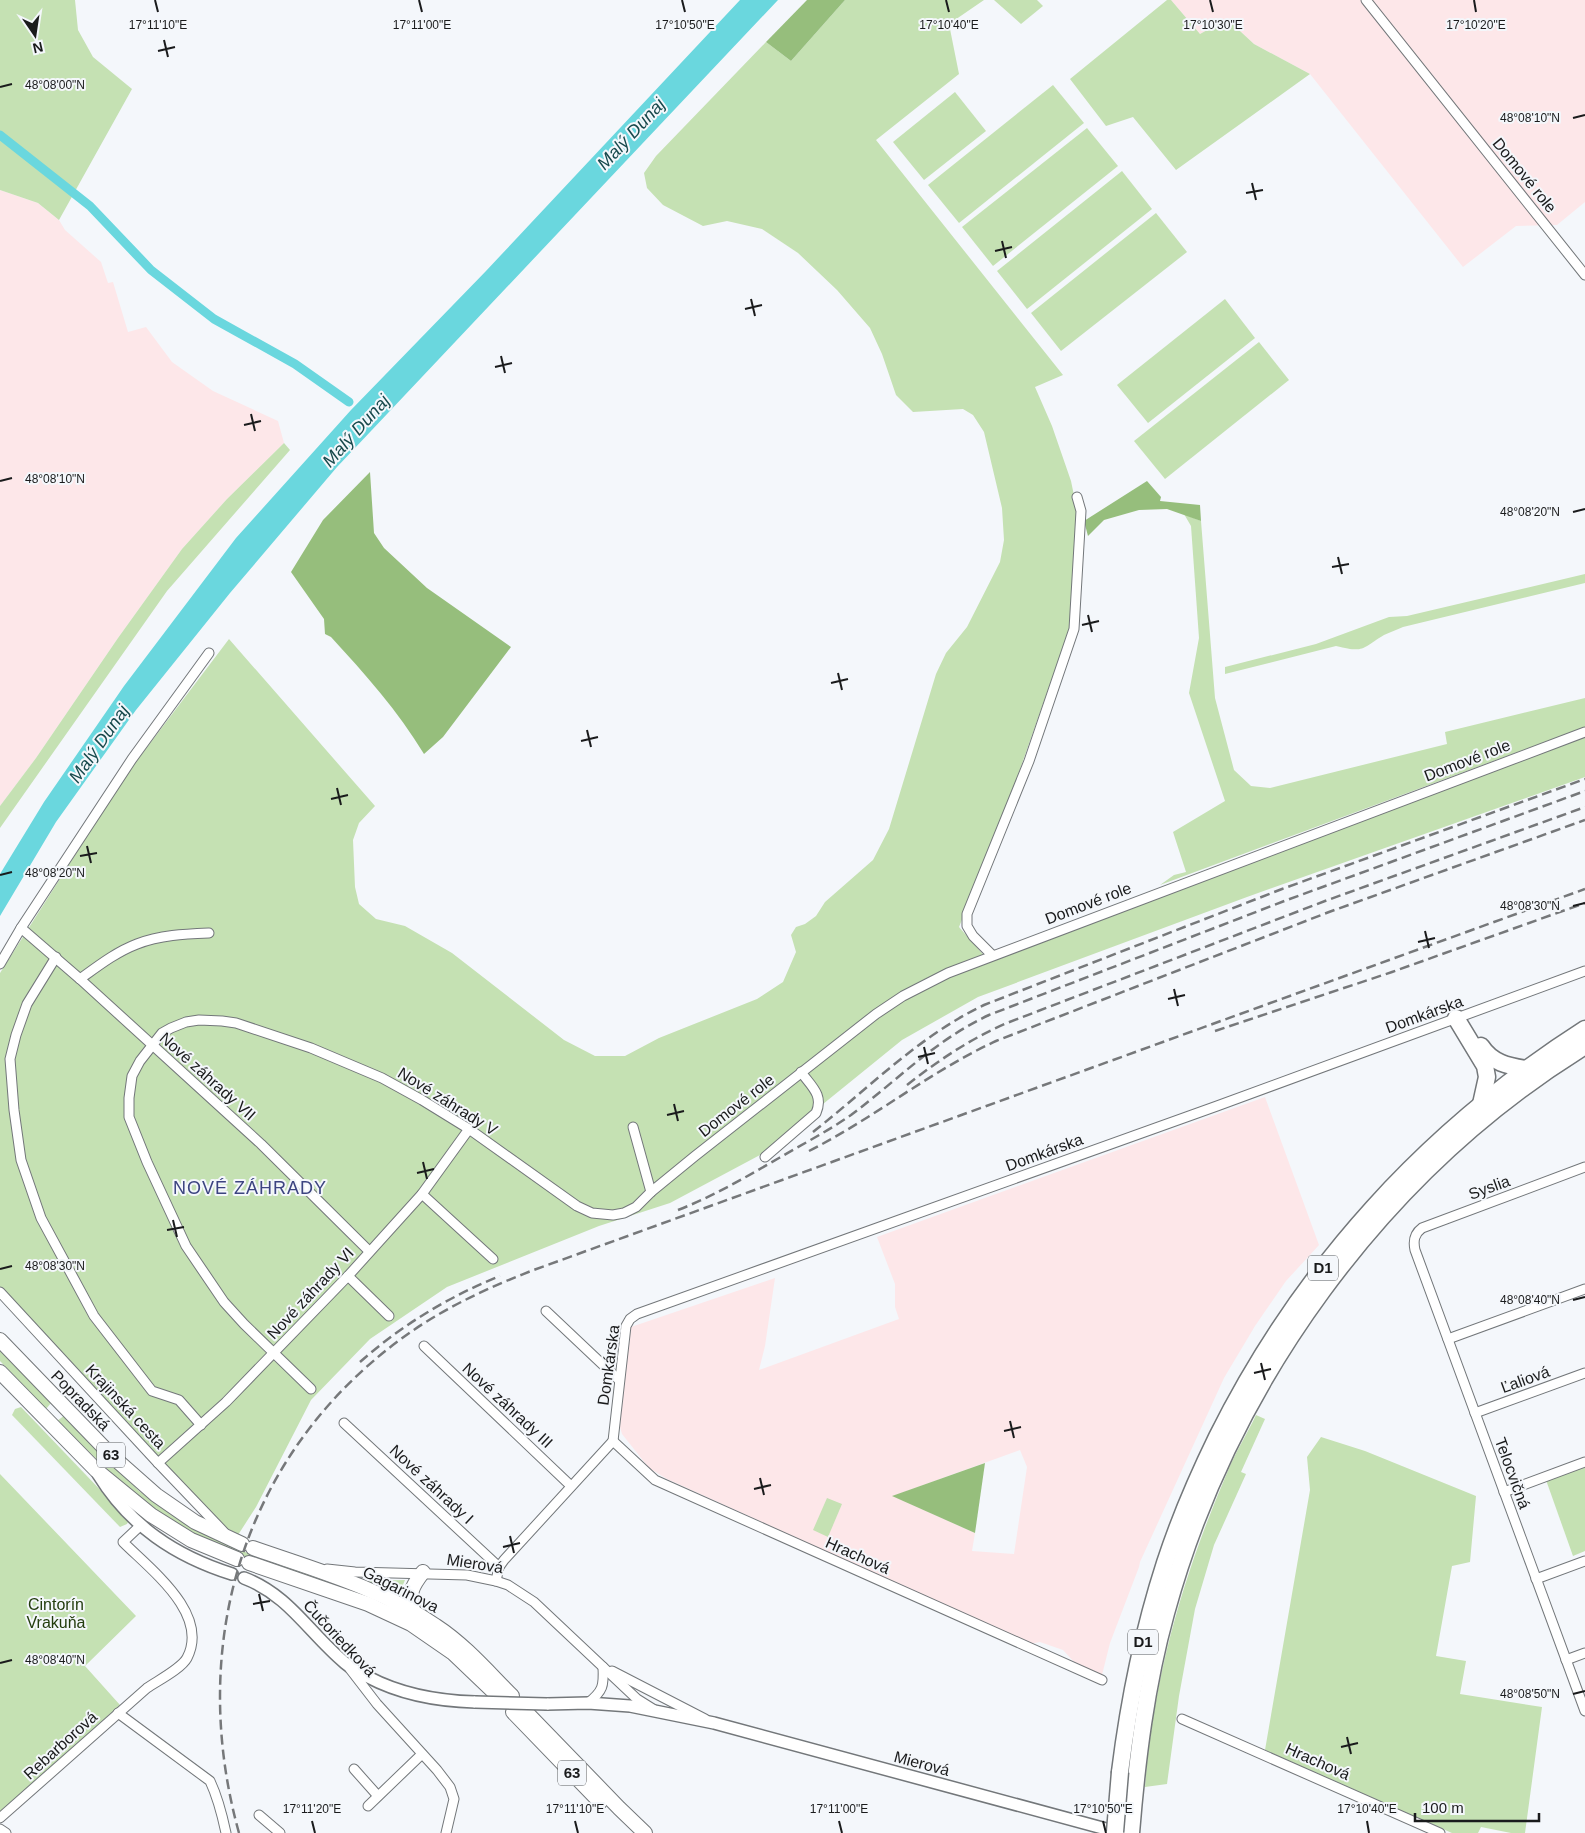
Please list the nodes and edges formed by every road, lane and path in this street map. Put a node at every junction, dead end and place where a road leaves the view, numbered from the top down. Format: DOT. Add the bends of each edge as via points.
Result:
graph roads {
  1 [pos="1366,0"];
  2 [pos="1585,275"];
  3 [pos="1077,497"];
  4 [pos="209,653"];
  5 [pos="1585,732"];
  6 [pos="21,928"];
  7 [pos="209,933"];
  8 [pos="992,955"];
  9 [pos="56,957"];
  10 [pos="0,964"];
  11 [pos="1585,971"];
  12 [pos="80,979"];
  13 [pos="1459,1017"];
  14 [pos="1585,1029"];
  15 [pos="152,1045"];
  16 [pos="1585,1046"];
  17 [pos="1526,1069"];
  18 [pos="801,1072"];
  19 [pos="1481,1104"];
  20 [pos="633,1127"];
  21 [pos="469,1129"];
  22 [pos="765,1157"];
  23 [pos="1585,1169"];
  24 [pos="651,1192"];
  25 [pos="422,1194"];
  26 [pos="1414,1245"];
  27 [pos="369,1251"];
  28 [pos="493,1260"];
  29 [pos="348,1276"];
  30 [pos="1585,1289"];
  31 [pos="0,1292"];
  32 [pos="546,1312"];
  33 [pos="389,1316"];
  34 [pos="1448,1339"];
  35 [pos="0,1340"];
  36 [pos="424,1346"];
  37 [pos="274,1353"];
  38 [pos="0,1372"];
  39 [pos="1585,1373"];
  40 [pos="619,1380"];
  41 [pos="311,1389"];
  42 [pos="1475,1413"];
  43 [pos="344,1423"];
  44 [pos="201,1425"];
  45 [pos="613,1441"];
  46 [pos="1585,1462"];
  47 [pos="158,1463"];
  48 [pos="96,1470"];
  49 [pos="571,1486"];
  50 [pos="1504,1492"];
  51 [pos="141,1526"];
  52 [pos="242,1544"];
  53 [pos="1585,1561"];
  54 [pos="499,1566"];
  55 [pos="310,1567"];
  56 [pos="423,1572"];
  57 [pos="1536,1579"];
  58 [pos="496,1581"];
  59 [pos="413,1611"];
  60 [pos="1585,1653"];
  61 [pos="1566,1660"];
  62 [pos="346,1664"];
  63 [pos="603,1667"];
  64 [pos="1102,1680"];
  65 [pos="498,1696"];
  66 [pos="512,1696"];
  67 [pos="588,1703"];
  68 [pos="655,1711"];
  69 [pos="1585,1711"];
  70 [pos="118,1713"];
  71 [pos="1182,1719"];
  72 [pos="714,1723"];
  73 [pos="422,1754"];
  74 [pos="354,1769"];
  75 [pos="1127,1773"];
  76 [pos="378,1796"];
  77 [pos="368,1806"];
  78 [pos="259,1815"];
  79 [pos="0,1818"];
  80 [pos="0,1829"];
  81 [pos="6,1833"];
  82 [pos="226,1833"];
  83 [pos="280,1833"];
  84 [pos="446,1833"];
  85 [pos="631,1833"];
  86 [pos="646,1833"];
  87 [pos="1119,1833"];
  88 [pos="1440,1833"];
  1 -- 2 [label="street, Domové role"];
  3 -- 8 [label="street" via="1081,511 1074,629 1029,761 967,914 967,926 973,936"];
  4 -- 6 [label="street" via="132,759"];
  5 -- 8 [label="street, Domové role"];
  6 -- 9 [label="street, Nové záhrady VII"];
  6 -- 10 [label="street"];
  7 -- 12 [label="street" via="136,944"];
  8 -- 18 [label="street, Domové role" via="903,996"];
  9 -- 12 [label="street, Nové záhrady VII"];
  9 -- 44 [label="street" via="27,1004 10,1060 21,1160 40,1218 94,1316 152,1391 179,1400"];
  11 -- 13 [label="street, Domkárska"];
  12 -- 15 [label="street, Nové záhrady VII"];
  13 -- 17 [label="highway" via="1493,1059"];
  13 -- 19 [label="highway" via="1485,1066 1487,1077"];
  13 -- 40 [label="street, Domkárska" via="637,1314 626,1326"];
  14 -- 17 [label="highway, D1"];
  15 -- 21 [label="street, Nové záhrady V" via="167,1030 186,1022 236,1023 311,1048 382,1078"];
  15 -- 27 [label="street, Nové záhrady VII" via="261,1144"];
  15 -- 37 [label="street" via="132,1076 129,1117 134,1132 186,1246 224,1302"];
  16 -- 75 [label="highway, D1" via="1491,1115 1403,1196 1324,1290 1268,1373 1220,1464 1180,1566"];
  17 -- 19 [label="highway, D1"];
  18 -- 22 [label="street" via="818,1095 820,1104 816,1113"];
  18 -- 24 [label="street, Domové role"];
  19 -- 75 [label="highway, D1" via="1422,1155 1339,1246 1286,1317 1231,1409 1182,1515 1165,1562 1128,1708"];
  20 -- 24 [label="street"];
  21 -- 24 [label="street, Nové záhrady V" via="577,1206 592,1213 624,1213 636,1207"];
  21 -- 25 [label="street, Nové záhrady VI"];
  23 -- 26 [label="street, Syslia" via="1422,1228 1415,1234"];
  25 -- 27 [label="street, Nové záhrady VI"];
  25 -- 28 [label="street"];
  26 -- 34 [label="street, Telocvičná"];
  27 -- 29 [label="street, Nové záhrady VI"];
  29 -- 33 [label="street"];
  29 -- 37 [label="street, Nové záhrady VI"];
  30 -- 34 [label="street"];
  31 -- 47 [label="street, Krajinská cesta"];
  32 -- 40 [label="street"];
  34 -- 42 [label="street, Telocvičná"];
  35 -- 52 [label="main road, Popradská / 63" via="156,1495 182,1514"];
  36 -- 49 [label="street, Nové záhrady III"];
  37 -- 41 [label="street"];
  37 -- 44 [label="street, Nové záhrady VI"];
  38 -- 48 [label="main road, 63"];
  39 -- 42 [label="street, Ľaliová"];
  40 -- 45 [label="street, Domkárska"];
  42 -- 50 [label="street, Telocvičná"];
  43 -- 54 [label="street, Nové záhrady I"];
  44 -- 47 [label="street, Nové záhrady VI"];
  45 -- 49 [label="street"];
  45 -- 64 [label="street, Hrachová" via="656,1480"];
  46 -- 50 [label="street"];
  47 -- 52 [label="street, Krajinská cesta"];
  48 -- 51 [label="street, Čučoriedková" via="108,1490"];
  48 -- 65 [label="main road, Gagarinova / 63" via="151,1515 191,1540 368,1604 411,1624 453,1653"];
  49 -- 54 [label="street"];
  50 -- 57 [label="street, Telocvičná"];
  51 -- 62 [label="street, Čučoriedková" via="180,1553 260,1584 281,1598"];
  51 -- 70 [label="street, Rebarborová" via="124,1542 179,1600 189,1616 191,1645 186,1660 146,1688"];
  52 -- 55 [label="main road, Gagarinova / 63"];
  53 -- 57 [label="street"];
  54 -- 58 [label="street"];
  55 -- 56 [label="street, Mierová" via="355,1572"];
  55 -- 59 [label="main road, Gagarinova / 63"];
  56 -- 58 [label="street, Mierová" via="468,1575"];
  56 -- 59 [label="main road" via="410,1594"];
  57 -- 61 [label="street, Telocvičná"];
  58 -- 63 [label="street, Mierová" via="534,1602"];
  59 -- 66 [label="main road, Gagarinova / 63" via="460,1644"];
  60 -- 61 [label="street"];
  61 -- 69 [label="street, Telocvičná"];
  62 -- 67 [label="street, Mierová, bridge" via="406,1693 440,1700"];
  62 -- 73 [label="street, Čučoriedková"];
  63 -- 67 [label="street" via="604,1680 600,1692"];
  63 -- 68 [label="street, Mierová"];
  63 -- 72 [label="street, Mierová"];
  67 -- 68 [label="street, Mierová"];
  68 -- 72 [label="street, Mierová"];
  70 -- 79 [label="street, Rebarborová"];
  70 -- 82 [label="street, Rebarborová" via="210,1781 222,1811"];
  71 -- 88 [label="street, Hrachová"];
  72 -- 87 [label="street, Mierová"];
  73 -- 76 [label="street"];
  73 -- 84 [label="street, Čučoriedková" via="452,1790 454,1798"];
  74 -- 76 [label="street"];
  75 -- 87 [label="highway, D1, bridge"];
  76 -- 77 [label="street"];
  78 -- 83 [label="street"];
  80 -- 81 [label="street"];
  85 -- 86 [label="main road, 63" via="579,1781 520,1712"];
}
